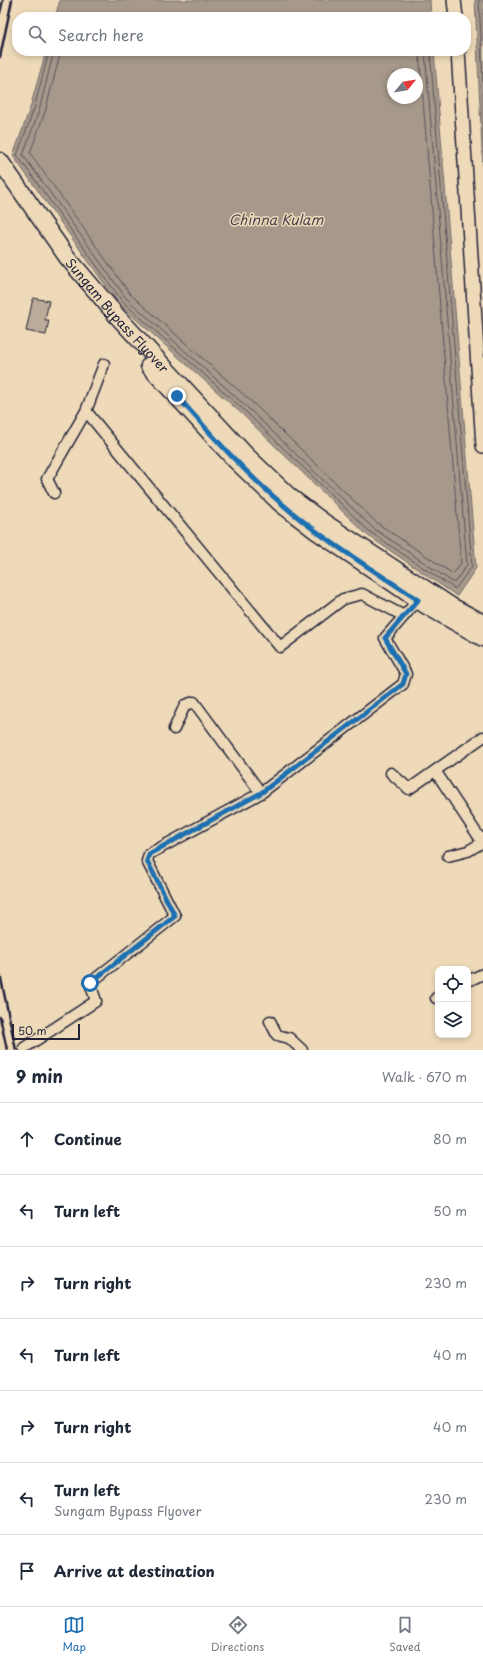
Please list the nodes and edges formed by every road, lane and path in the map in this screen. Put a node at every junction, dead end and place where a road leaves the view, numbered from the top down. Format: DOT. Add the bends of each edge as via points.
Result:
graph roads {
  1 [pos="454,0"];
  2 [pos="455,12"];
  3 [pos="458,56"];
  4 [pos="0,161"];
  5 [pos="0,179"];
  6 [pos="104,364"];
  7 [pos="86,411"];
  8 [pos="483,446"];
  9 [pos="54,493"];
  10 [pos="285,500"];
  11 [pos="418,600"];
  12 [pos="404,616"];
  13 [pos="482,632"];
  14 [pos="174,729"];
  15 [pos="483,738"];
  16 [pos="436,772"];
  17 [pos="391,773"];
  18 [pos="261,793"];
  19 [pos="483,838"];
  20 [pos="483,842"];
  21 [pos="448,856"];
  22 [pos="483,974"];
  23 [pos="471,980"];
  24 [pos="270,1021"];
  25 [pos="24,1048"];
  26 [pos="302,1050"];
  1 -- 2 [label="street"];
  3 -- 8 [label="street"];
  4 -- 10 [label="main road, Sungam Bypass Flyover" via="67,257 117,316"];
  5 -- 10 [label="main road, Sungam Bypass Flyover" via="60,264 109,324 236,461"];
  6 -- 7 [label="street"];
  7 -- 9 [label="street" via="47,479"];
  7 -- 12 [label="street" via="280,647 343,599 362,594"];
  10 -- 11 [label="main road, Sungam Bypass Flyover" via="316,531"];
  10 -- 13 [label="main road, Sungam Bypass Flyover" via="325,523 451,606"];
  11 -- 12 [label="street"];
  11 -- 13 [label="main road, Sungam Bypass Flyover"];
  12 -- 18 [label="street" via="385,638 406,674 403,684"];
  14 -- 18 [label="street" via="185,705 194,702"];
  15 -- 16 [label="street"];
  16 -- 17 [label="street" via="409,789"];
  16 -- 19 [label="street" via="479,837"];
  18 -- 25 [label="street" via="149,854 147,861 175,916 90,983 96,1001"];
  20 -- 21 [label="street" via="468,851"];
  22 -- 23 [label="street"];
  24 -- 26 [label="street" via="278,1035 289,1038"];
}
